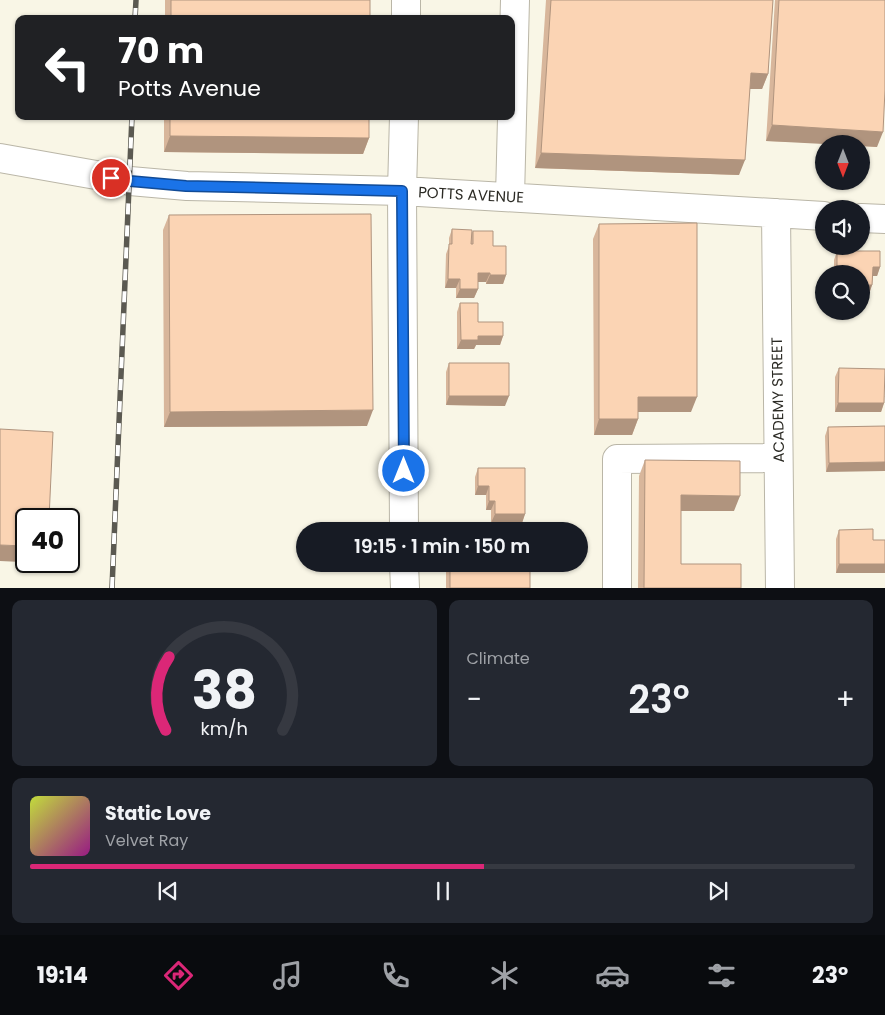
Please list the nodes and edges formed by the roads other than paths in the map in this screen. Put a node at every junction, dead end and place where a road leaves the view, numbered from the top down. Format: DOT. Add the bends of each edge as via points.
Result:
graph roads {
  1 [pos="406,0"];
  2 [pos="516,0"];
  3 [pos="406,15"];
  4 [pos="515,33"];
  5 [pos="404,120"];
  6 [pos="512,120"];
  7 [pos="0,158"];
  8 [pos="402,191"];
  9 [pos="510,197"];
  10 [pos="776,213"];
  11 [pos="815,215"];
  12 [pos="778,458"];
  13 [pos="404,522"];
  14 [pos="404,572"];
  15 [pos="405,588"];
  16 [pos="617,588"];
  17 [pos="780,588"];
  1 -- 3 [label="street"];
  2 -- 4 [label="street"];
  5 -- 8 [label="street"];
  6 -- 9 [label="street"];
  7 -- 8 [label="street, POTTS AVENUE" via="130,181 186,186"];
  8 -- 9 [label="street, POTTS AVENUE"];
  8 -- 13 [label="street"];
  9 -- 10 [label="street, POTTS AVENUE"];
  10 -- 11 [label="street, POTTS AVENUE"];
  10 -- 12 [label="street, ACADEMY STREET"];
  12 -- 16 [label="street" via="617,459"];
  12 -- 17 [label="street, ACADEMY STREET"];
  14 -- 15 [label="street"];
}
